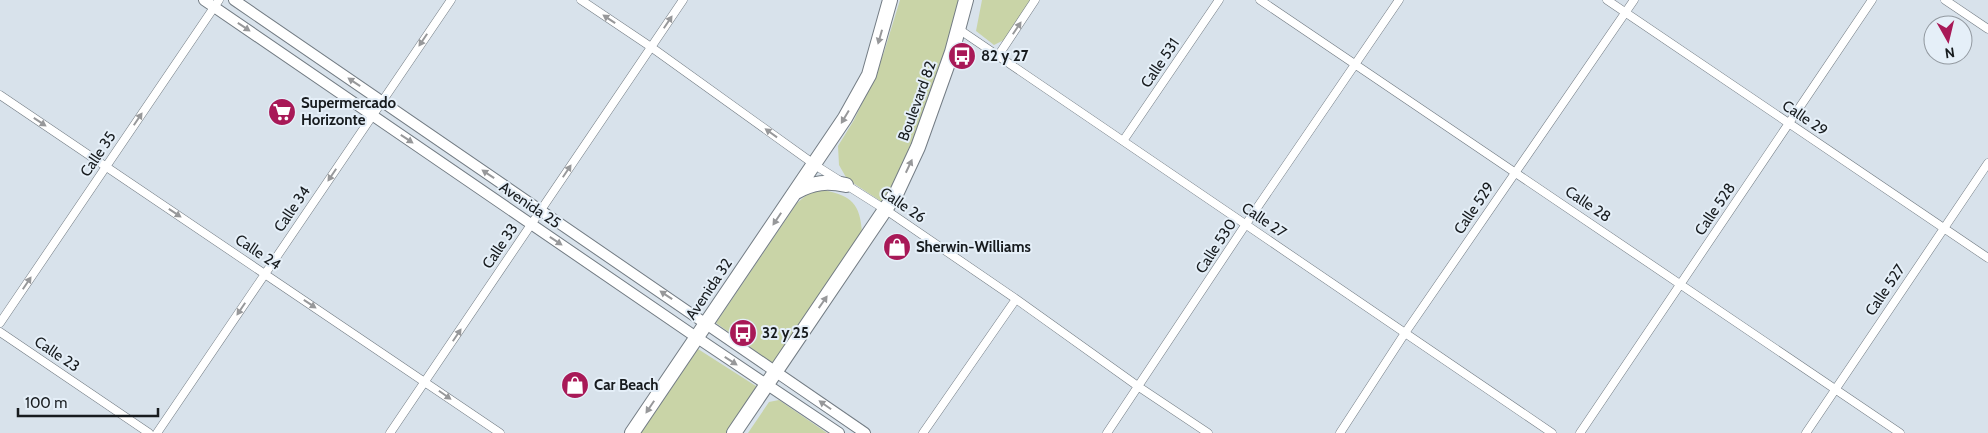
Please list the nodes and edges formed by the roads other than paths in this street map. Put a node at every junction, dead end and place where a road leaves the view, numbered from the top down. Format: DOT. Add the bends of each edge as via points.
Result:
graph roads {
  1 [pos="204,0"];
  2 [pos="234,0"];
  3 [pos="451,0"];
  4 [pos="581,0"];
  5 [pos="683,0"];
  6 [pos="890,0"];
  7 [pos="966,0"];
  8 [pos="1035,0"];
  9 [pos="1219,0"];
  10 [pos="1260,0"];
  11 [pos="1399,0"];
  12 [pos="1607,0"];
  13 [pos="1634,0"];
  14 [pos="1872,0"];
  15 [pos="1945,0"];
  16 [pos="217,4"];
  17 [pos="1626,12"];
  18 [pos="1988,29"];
  19 [pos="960,30"];
  20 [pos="651,47"];
  21 [pos="998,56"];
  22 [pos="1356,64"];
  23 [pos="0,95"];
  24 [pos="382,101"];
  25 [pos="372,115"];
  26 [pos="1789,124"];
  27 [pos="1123,141"];
  28 [pos="1988,163"];
  29 [pos="814,164"];
  30 [pos="106,167"];
  31 [pos="1516,172"];
  32 [pos="846,185"];
  33 [pos="796,192"];
  34 [pos="541,210"];
  35 [pos="886,210"];
  36 [pos="531,224"];
  37 [pos="1246,224"];
  38 [pos="1943,229"];
  39 [pos="1988,258"];
  40 [pos="265,274"];
  41 [pos="1680,284"];
  42 [pos="1016,299"];
  43 [pos="0,323"];
  44 [pos="706,323"];
  45 [pos="0,332"];
  46 [pos="1405,333"];
  47 [pos="696,337"];
  48 [pos="775,370"];
  49 [pos="425,381"];
  50 [pos="766,384"];
  51 [pos="1139,387"];
  52 [pos="1836,389"];
  53 [pos="149,433"];
  54 [pos="157,433"];
  55 [pos="390,433"];
  56 [pos="500,433"];
  57 [pos="632,433"];
  58 [pos="734,433"];
  59 [pos="839,433"];
  60 [pos="865,433"];
  61 [pos="923,433"];
  62 [pos="1107,433"];
  63 [pos="1208,433"];
  64 [pos="1340,433"];
  65 [pos="1552,433"];
  66 [pos="1580,433"];
  67 [pos="1806,433"];
  68 [pos="1900,433"];
  1 -- 16 [label="main road, Avenida 25"];
  24 -- 2 [label="main road, Avenida 25, one-way"];
  3 -- 24 [label="street, Calle 34, one-way"];
  20 -- 4 [label="street, Calle 26, one-way"];
  20 -- 5 [label="street, Calle 33, one-way"];
  6 -- 29 [label="highway, one-way" via="869,75"];
  7 -- 19 [label="highway, Boulevard 82"];
  21 -- 8 [label="street, one-way"];
  9 -- 27 [label="street, Calle 531"];
  10 -- 22 [label="street, Calle 28"];
  11 -- 22 [label="street, Calle 530"];
  12 -- 17 [label="street, Calle 29"];
  13 -- 17 [label="street, Calle 529"];
  14 -- 26 [label="street, Calle 528"];
  15 -- 18 [label="street"];
  16 -- 25 [label="main road, Avenida 25, one-way"];
  30 -- 16 [label="street, Calle 35, one-way"];
  17 -- 26 [label="street, Calle 29"];
  17 -- 31 [label="street, Calle 529"];
  19 -- 21 [label="street, Calle 27"];
  35 -- 19 [label="highway, Boulevard 82, one-way" via="918,147"];
  29 -- 20 [label="street, Calle 26, one-way"];
  34 -- 20 [label="street, Calle 33, one-way"];
  21 -- 27 [label="street, Calle 27"];
  22 -- 31 [label="street, Calle 28"];
  22 -- 37 [label="street, Calle 530"];
  23 -- 30 [label="street, Calle 24, one-way"];
  24 -- 25 [label="street, Calle 34"];
  34 -- 24 [label="main road, Avenida 25, one-way"];
  25 -- 36 [label="main road, Avenida 25, one-way"];
  25 -- 40 [label="street, Calle 34, one-way"];
  26 -- 38 [label="street, Calle 29"];
  26 -- 41 [label="street, Calle 528"];
  27 -- 37 [label="street, Calle 27"];
  28 -- 38 [label="street, Calle 527"];
  29 -- 32 [label="street, Calle 26"];
  29 -- 33 [label="highway, Avenida 32"];
  30 -- 40 [label="street, Calle 24, one-way"];
  43 -- 30 [label="street, Calle 35, one-way"];
  31 -- 41 [label="street, Calle 28"];
  31 -- 46 [label="street, Calle 529"];
  32 -- 33 [label="highway" via="821,182"];
  32 -- 35 [label="street, Calle 26"];
  33 -- 44 [label="highway, Avenida 32, one-way"];
  34 -- 36 [label="street, Calle 33"];
  44 -- 34 [label="main road, Avenida 25, one-way"];
  35 -- 42 [label="street, Calle 26"];
  48 -- 35 [label="highway, one-way"];
  36 -- 47 [label="main road, Avenida 25, one-way"];
  49 -- 36 [label="street, Calle 33, one-way"];
  37 -- 46 [label="street, Calle 27"];
  37 -- 51 [label="street, Calle 530"];
  38 -- 39 [label="street, Calle 29"];
  38 -- 52 [label="street, Calle 527"];
  40 -- 49 [label="street, Calle 24, one-way"];
  40 -- 54 [label="street, Calle 34, one-way"];
  41 -- 52 [label="street, Calle 28"];
  41 -- 66 [label="street, Calle 528"];
  42 -- 51 [label="street, Calle 26"];
  42 -- 61 [label="street"];
  44 -- 47 [label="highway, Avenida 32"];
  44 -- 48 [label="main road, Avenida 25"];
  45 -- 53 [label="street, Calle 23"];
  46 -- 64 [label="street, Calle 529"];
  46 -- 65 [label="street, Calle 27"];
  47 -- 50 [label="main road, Avenida 25, one-way"];
  47 -- 57 [label="highway, Avenida 32, one-way"];
  48 -- 50 [label="highway"];
  60 -- 48 [label="main road, Avenida 25, one-way"];
  49 -- 55 [label="street, Calle 33"];
  49 -- 56 [label="street, Calle 24, one-way"];
  50 -- 58 [label="highway"];
  50 -- 59 [label="main road, Avenida 25"];
  51 -- 62 [label="street, Calle 530"];
  51 -- 63 [label="street, Calle 26"];
  52 -- 67 [label="street, Calle 527"];
  52 -- 68 [label="street, Calle 28"];
}
